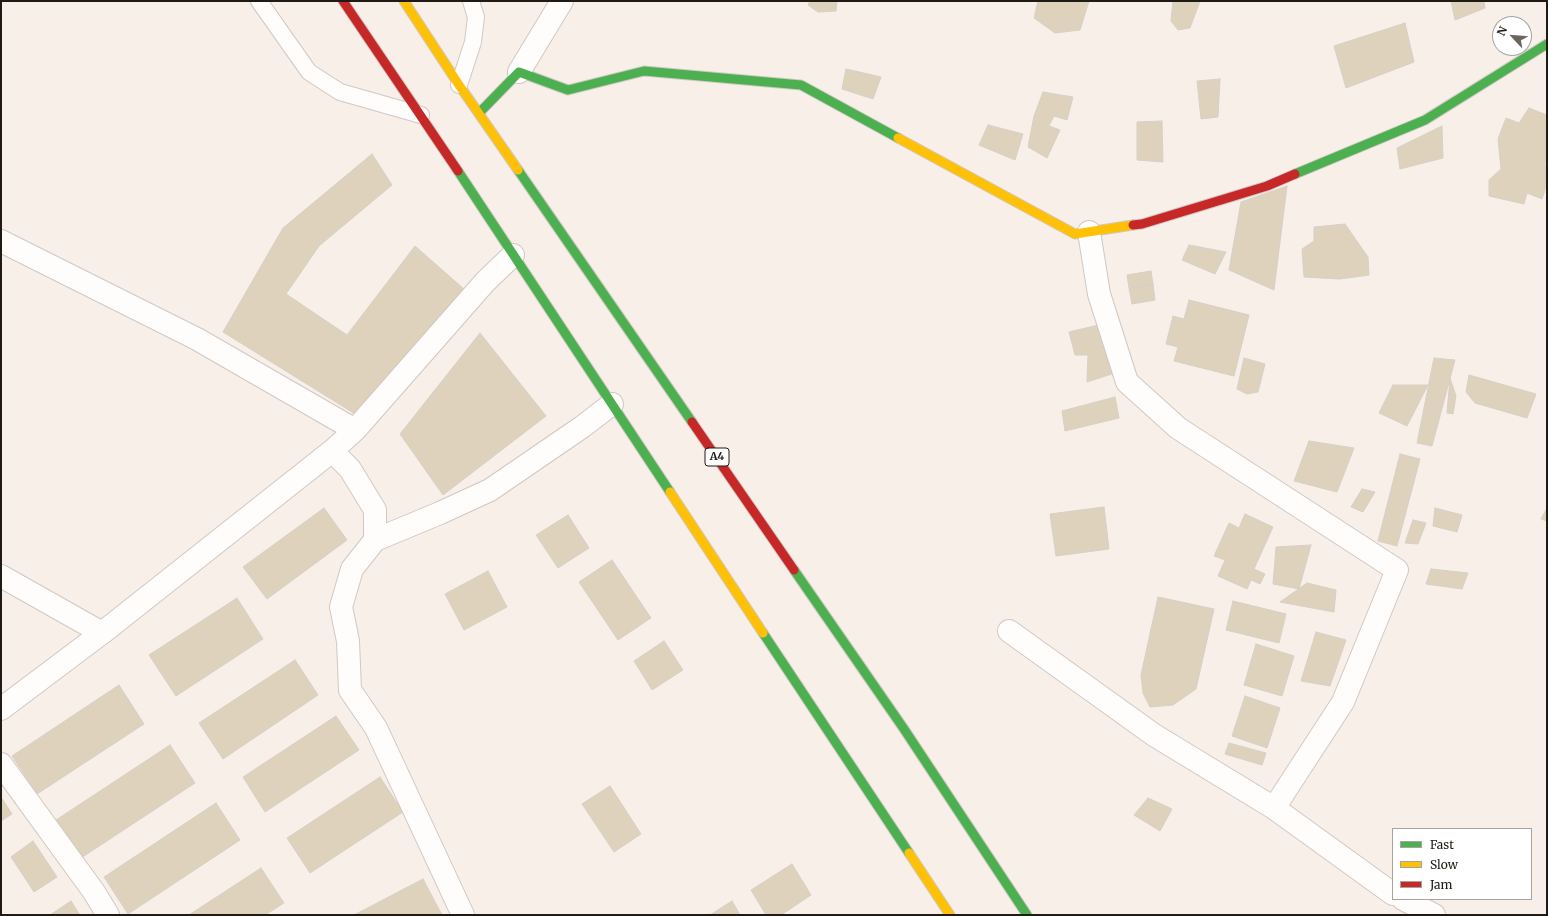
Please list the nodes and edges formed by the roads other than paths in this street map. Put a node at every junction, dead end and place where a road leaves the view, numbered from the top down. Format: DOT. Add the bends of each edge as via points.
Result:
graph roads {
  1 [pos="259,1"];
  2 [pos="343,1"];
  3 [pos="404,1"];
  4 [pos="471,1"];
  5 [pos="562,1"];
  6 [pos="1547,44"];
  7 [pos="520,72"];
  8 [pos="459,85"];
  9 [pos="480,112"];
  10 [pos="421,115"];
  11 [pos="1089,232"];
  12 [pos="1,241"];
  13 [pos="513,255"];
  14 [pos="612,404"];
  15 [pos="355,430"];
  16 [pos="332,451"];
  17 [pos="375,540"];
  18 [pos="1,576"];
  19 [pos="1009,631"];
  20 [pos="102,633"];
  21 [pos="1,709"];
  22 [pos="1,764"];
  23 [pos="1274,808"];
  24 [pos="1392,893"];
  25 [pos="1405,900"];
  26 [pos="108,915"];
  27 [pos="463,915"];
  28 [pos="950,915"];
  29 [pos="1027,915"];
  30 [pos="1434,915"];
  1 -- 10 [label="lane" via="309,72 340,92"];
  2 -- 10 [label="main road"];
  3 -- 8 [label="main road, A4"];
  4 -- 8 [label="lane" via="476,17 473,42"];
  5 -- 7 [label="street"];
  6 -- 11 [label="main road" via="1425,120 1267,186 1142,224"];
  7 -- 9 [label="main road"];
  7 -- 11 [label="main road" via="568,90 644,71 801,85 1075,234"];
  8 -- 9 [label="main road, A4"];
  9 -- 29 [label="main road, A4" via="904,729"];
  10 -- 13 [label="main road"];
  11 -- 23 [label="street" via="1099,294 1127,382 1178,428 1397,570 1343,702"];
  12 -- 15 [label="street" via="197,339"];
  13 -- 14 [label="main road"];
  13 -- 15 [label="street" via="485,282"];
  14 -- 17 [label="street" via="490,490"];
  14 -- 28 [label="main road"];
  15 -- 16 [label="street"];
  16 -- 17 [label="street" via="350,469 375,510"];
  16 -- 20 [label="street"];
  17 -- 27 [label="street" via="352,568 341,607 348,641 350,690 376,728"];
  18 -- 20 [label="street"];
  19 -- 23 [label="street" via="1154,736"];
  20 -- 21 [label="street"];
  22 -- 26 [label="street"];
  23 -- 24 [label="street"];
  25 -- 30 [label="street"];
}
